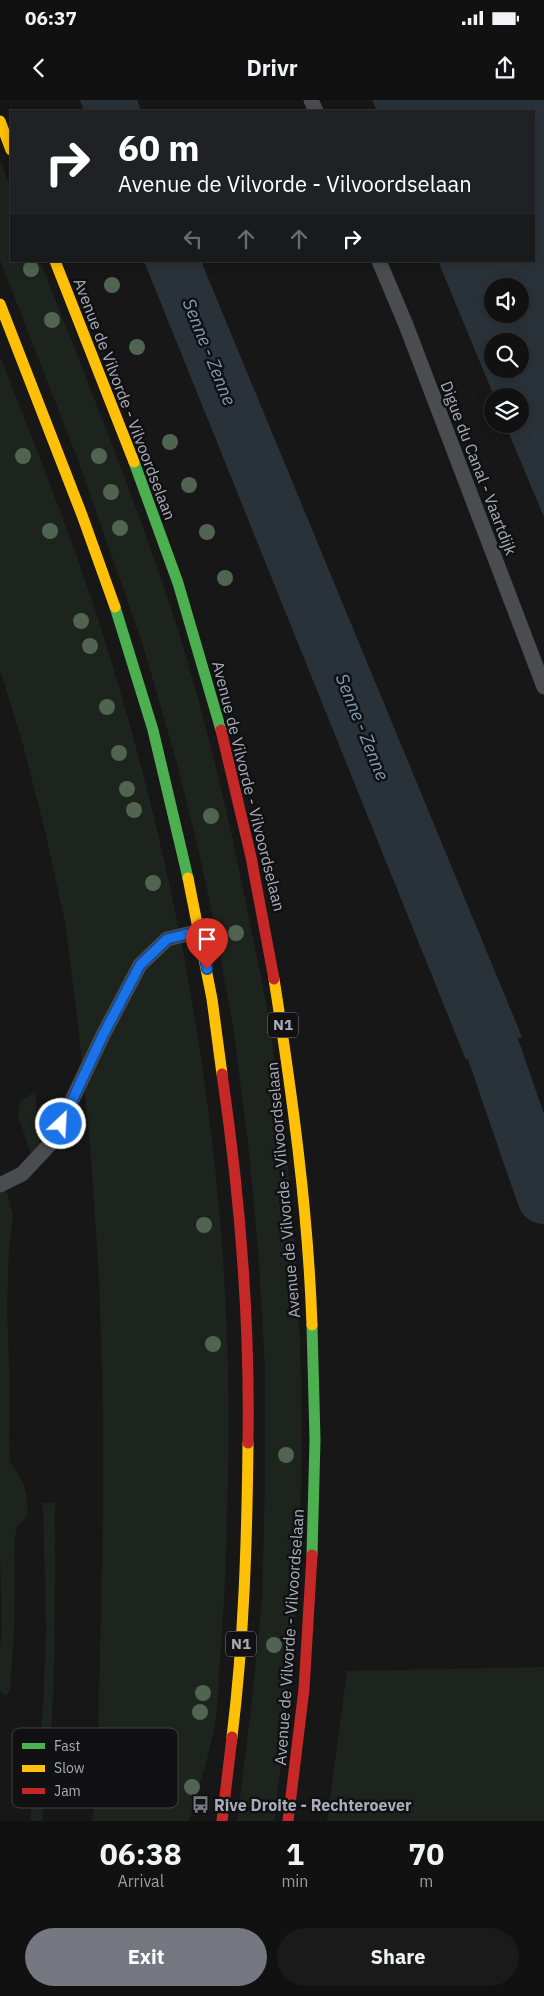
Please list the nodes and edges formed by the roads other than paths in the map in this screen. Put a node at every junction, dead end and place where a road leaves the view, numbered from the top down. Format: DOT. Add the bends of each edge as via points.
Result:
graph roads {
  1 [pos="0,121"];
  2 [pos="10,147"];
  3 [pos="55,262"];
  4 [pos="379,262"];
  5 [pos="0,304"];
  6 [pos="544,687"];
  7 [pos="200,931"];
  8 [pos="0,1185"];
  9 [pos="222,1821"];
  10 [pos="288,1821"];
  1 -- 2 [label="main road"];
  3 -- 10 [label="main road, Avenue de Vilvorde - Vilvoordselaan / N1" via="167,552 192,628 250,849 286,1042 310,1278 315,1431 310,1613"];
  4 -- 6 [label="lane, Digue du Canal - Vaartdijk"];
  5 -- 7 [label="main road, N1" via="71,484 128,648 152,727"];
  7 -- 8 [label="lane" via="167,939 140,965 52,1142 22,1174"];
  7 -- 9 [label="main road, N1" via="233,1143 249,1368 247,1574"];
}
